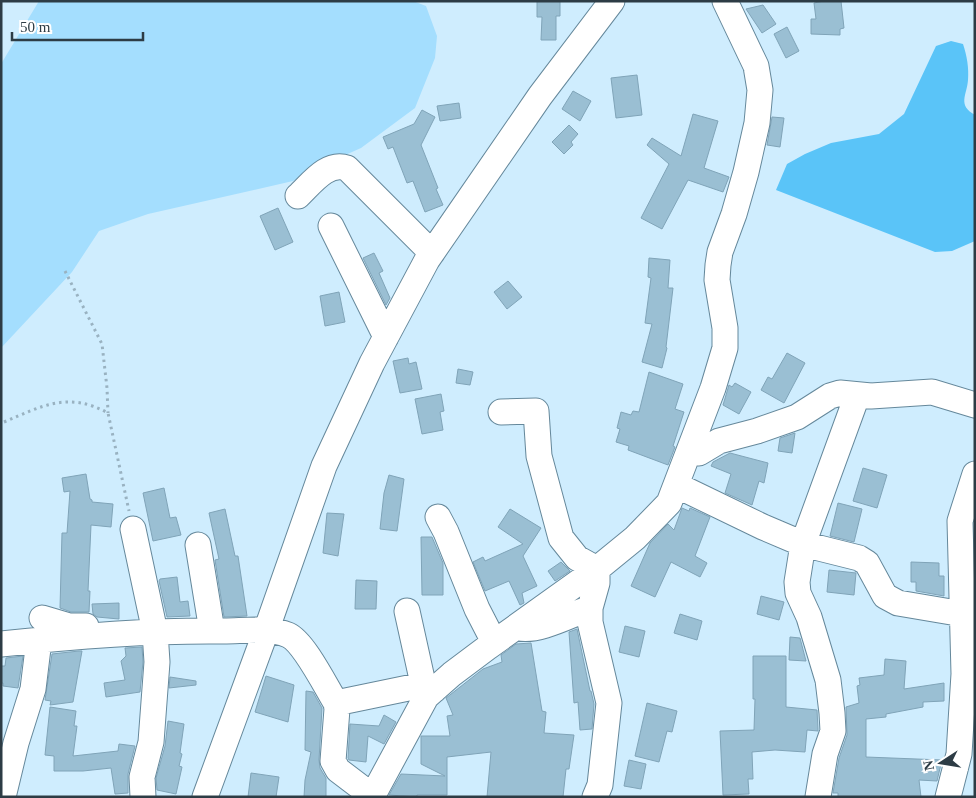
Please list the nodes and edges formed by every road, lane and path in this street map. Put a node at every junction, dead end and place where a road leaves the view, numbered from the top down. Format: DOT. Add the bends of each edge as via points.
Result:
graph roads {
  1 [pos="612,1"];
  2 [pos="725,1"];
  3 [pos="298,196"];
  4 [pos="330,226"];
  5 [pos="432,253"];
  6 [pos="65,271"];
  7 [pos="386,337"];
  8 [pos="857,396"];
  9 [pos="975,404"];
  10 [pos="501,412"];
  11 [pos="108,413"];
  12 [pos="4,422"];
  13 [pos="689,453"];
  14 [pos="975,474"];
  15 [pos="676,485"];
  16 [pos="438,517"];
  17 [pos="133,529"];
  18 [pos="803,544"];
  19 [pos="198,545"];
  20 [pos="597,569"];
  21 [pos="590,608"];
  22 [pos="407,611"];
  23 [pos="963,614"];
  24 [pos="40,629"];
  25 [pos="212,631"];
  26 [pos="266,631"];
  27 [pos="147,632"];
  28 [pos="504,635"];
  29 [pos="1,644"];
  30 [pos="429,689"];
  31 [pos="336,703"];
  32 [pos="967,753"];
  33 [pos="3,797"];
  34 [pos="143,797"];
  35 [pos="205,797"];
  36 [pos="371,797"];
  37 [pos="595,797"];
  38 [pos="818,797"];
  39 [pos="948,797"];
  1 -- 5 [label="street" via="540,96"];
  2 -- 13 [label="street" via="756,66 759,101 746,172 718,266 725,348"];
  3 -- 5 [label="street" via="324,172 335,166 347,168"];
  4 -- 7 [label="street"];
  5 -- 7 [label="street"];
  6 -- 11 [label="path" via="102,344"];
  7 -- 26 [label="street" via="324,466"];
  8 -- 9 [label="street" via="932,392"];
  8 -- 13 [label="street" via="830,396 797,417 719,441 699,453"];
  8 -- 18 [label="street"];
  10 -- 20 [label="street" via="536,410 539,456 561,538 577,558"];
  11 -- 12 [label="path" via="85,403 56,402"];
  11 -- 17 [label="path"];
  13 -- 15 [label="street"];
  14 -- 23 [label="street" via="960,521"];
  15 -- 18 [label="street"];
  15 -- 20 [label="street" via="669,503 635,538"];
  16 -- 28 [label="street" via="477,609"];
  17 -- 27 [label="street"];
  18 -- 23 [label="street" via="859,558 867,563 885,596 898,603"];
  18 -- 38 [label="street" via="798,593 810,617 828,680 832,713 833,731 825,754"];
  19 -- 25 [label="street"];
  20 -- 21 [label="street"];
  20 -- 28 [label="street"];
  21 -- 28 [label="street"];
  21 -- 37 [label="street" via="594,648 609,703 601,776"];
  22 -- 30 [label="street"];
  23 -- 32 [label="street"];
  24 -- 27 [label="street"];
  24 -- 29 [label="street"];
  24 -- 33 [label="street" via="33,689"];
  25 -- 26 [label="street"];
  25 -- 27 [label="street"];
  26 -- 31 [label="street" via="289,636 297,642"];
  26 -- 35 [label="street"];
  27 -- 34 [label="street" via="157,662 151,742 142,777"];
  28 -- 30 [label="street"];
  30 -- 31 [label="street" via="418,686"];
  30 -- 36 [label="street"];
  31 -- 36 [label="street" via="333,761 338,770"];
  32 -- 39 [label="street"];
}
